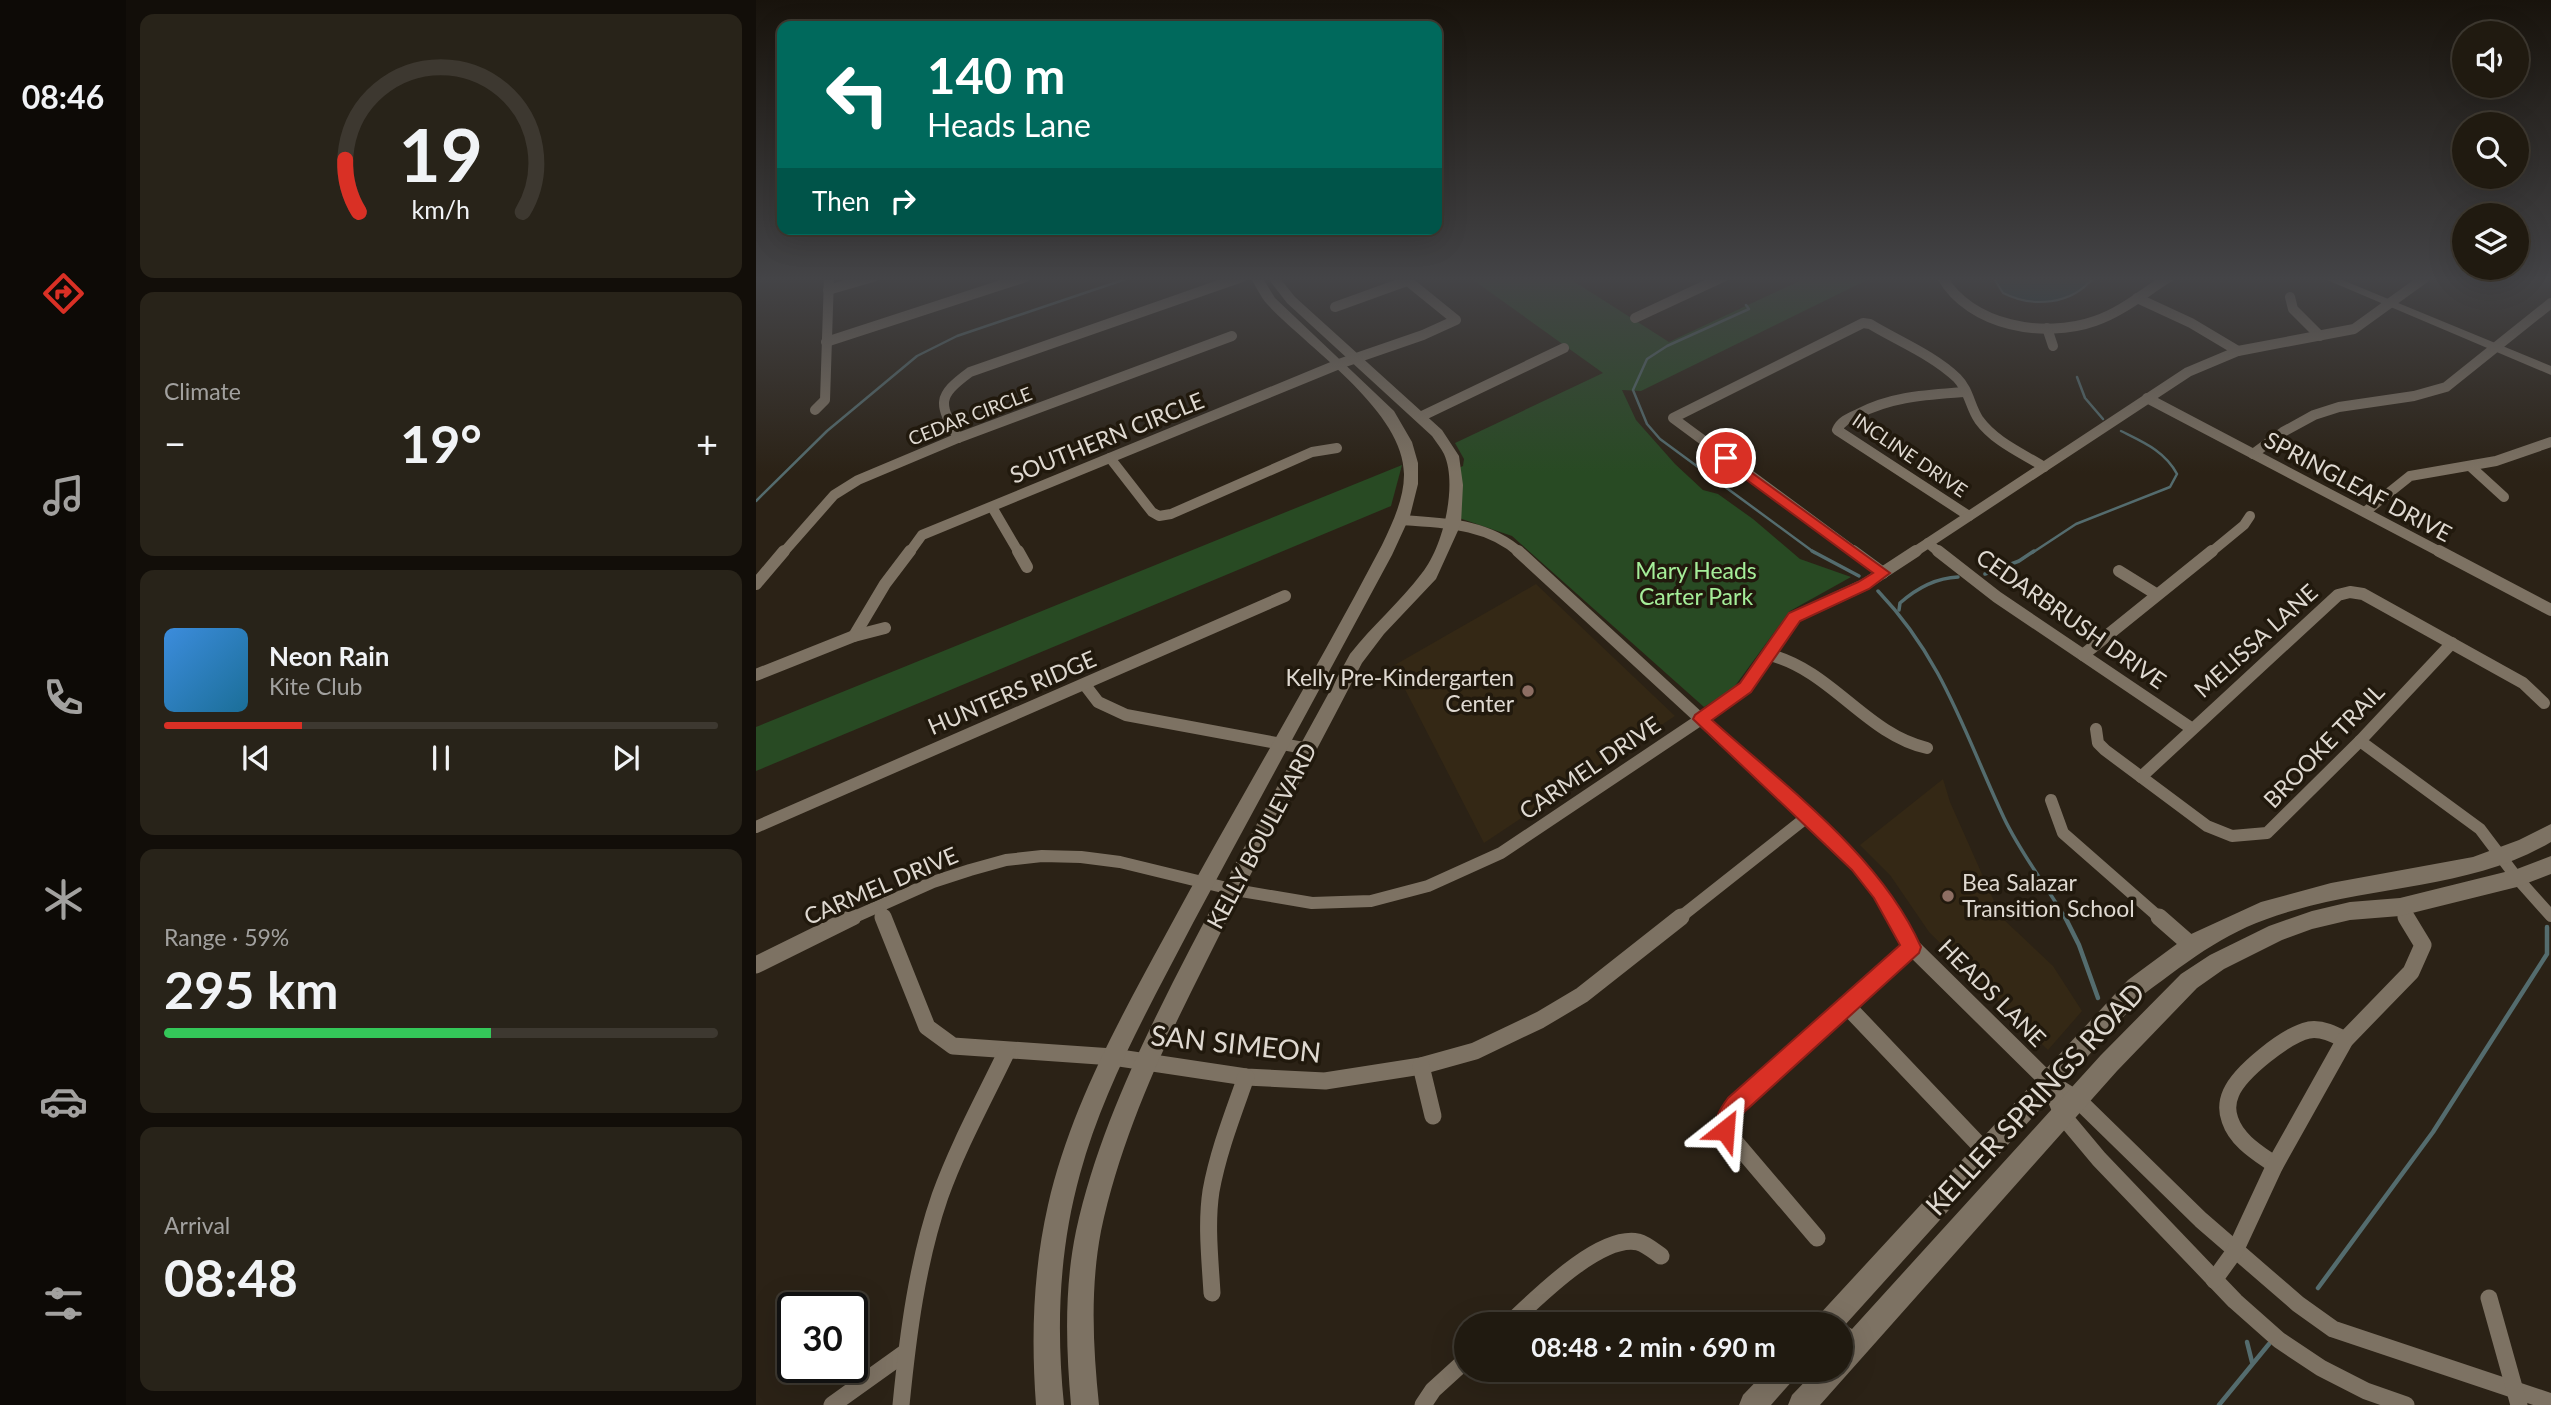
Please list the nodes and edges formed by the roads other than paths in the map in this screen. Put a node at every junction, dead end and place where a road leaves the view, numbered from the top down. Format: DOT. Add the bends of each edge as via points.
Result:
graph roads {
  1 [pos="826,342"];
  2 [pos="1051,343"];
  3 [pos="1215,343"];
  4 [pos="1316,343"];
  5 [pos="1339,343"];
  6 [pos="1397,343"];
  7 [pos="1824,343"];
  8 [pos="1900,343"];
  9 [pos="2052,343"];
  10 [pos="2224,343"];
  11 [pos="2273,343"];
  12 [pos="2483,343"];
  13 [pos="2503,343"];
  14 [pos="2053,346"];
  15 [pos="1564,348"];
  16 [pos="2496,348"];
  17 [pos="2238,351"];
  18 [pos="1355,357"];
  19 [pos="1339,364"];
  20 [pos="2551,371"];
  21 [pos="1965,392"];
  22 [pos="2147,398"];
  23 [pos="815,410"];
  24 [pos="1420,417"];
  25 [pos="958,439"];
  26 [pos="2551,442"];
  27 [pos="1337,448"];
  28 [pos="2253,454"];
  29 [pos="1110,458"];
  30 [pos="2470,466"];
  31 [pos="2044,467"];
  32 [pos="2504,497"];
  33 [pos="992,507"];
  34 [pos="2365,512"];
  35 [pos="1969,516"];
  36 [pos="2250,516"];
  37 [pos="1401,520"];
  38 [pos="1453,524"];
  39 [pos="1928,543"];
  40 [pos="1027,567"];
  41 [pos="2119,571"];
  42 [pos="1883,573"];
  43 [pos="756,584"];
  44 [pos="2155,594"];
  45 [pos="1285,596"];
  46 [pos="2551,610"];
  47 [pos="885,628"];
  48 [pos="854,636"];
  49 [pos="2452,643"];
  50 [pos="1770,655"];
  51 [pos="2083,655"];
  52 [pos="756,675"];
  53 [pos="1084,685"];
  54 [pos="2544,703"];
  55 [pos="1701,719"];
  56 [pos="2191,728"];
  57 [pos="2096,729"];
  58 [pos="2360,741"];
  59 [pos="1280,744"];
  60 [pos="1927,748"];
  61 [pos="1309,749"];
  62 [pos="2141,777"];
  63 [pos="2051,800"];
  64 [pos="1808,817"];
  65 [pos="756,827"];
  66 [pos="2551,832"];
  67 [pos="2501,855"];
  68 [pos="2551,865"];
  69 [pos="2517,878"];
  70 [pos="1205,881"];
  71 [pos="1232,888"];
  72 [pos="879,907"];
  73 [pos="2400,907"];
  74 [pos="2551,916"];
  75 [pos="2191,945"];
  76 [pos="1912,947"];
  77 [pos="756,965"];
  78 [pos="1846,1004"];
  79 [pos="2345,1040"];
  80 [pos="1007,1051"];
  81 [pos="1113,1057"];
  82 [pos="1145,1062"];
  83 [pos="1422,1066"];
  84 [pos="1246,1077"];
  85 [pos="2049,1082"];
  86 [pos="2071,1108"];
  87 [pos="1433,1116"];
  88 [pos="1985,1151"];
  89 [pos="2275,1165"];
  90 [pos="1817,1238"];
  91 [pos="2235,1251"];
  92 [pos="1661,1256"];
  93 [pos="2214,1280"];
  94 [pos="1212,1293"];
  95 [pos="2489,1298"];
  96 [pos="1524,1312"];
  97 [pos="1853,1317"];
  98 [pos="1853,1321"];
  99 [pos="906,1352"];
  100 [pos="1454,1371"];
  101 [pos="1774,1382"];
  102 [pos="1823,1382"];
  103 [pos="2517,1397"];
  104 [pos="2551,1402"];
  105 [pos="832,1405"];
  106 [pos="901,1405"];
  107 [pos="1050,1405"];
  108 [pos="1085,1405"];
  109 [pos="1423,1405"];
  110 [pos="1753,1405"];
  111 [pos="1802,1405"];
  112 [pos="2406,1405"];
  1 -- 23 [label="street" via="825,400"];
  2 -- 25 [label="street" via="970,372 950,387 943,410"];
  3 -- 25 [label="street, CEDAR CIRCLE"];
  4 -- 19 [label="main road, KELLY BOULEVARD"];
  5 -- 18 [label="main road, KELLY BOULEVARD"];
  6 -- 18 [label="street, SOUTHERN CIRCLE"];
  7 -- 42 [label="street" via="1673,418"];
  8 -- 21 [label="street" via="1947,371"];
  9 -- 14 [label="street"];
  10 -- 17 [label="street"];
  11 -- 17 [label="street, CARMEL DRIVE"];
  12 -- 16 [label="main road"];
  13 -- 16 [label="street"];
  15 -- 24 [label="street"];
  16 -- 20 [label="main road"];
  16 -- 28 [label="street" via="2446,387 2314,415"];
  17 -- 22 [label="street, CARMEL DRIVE" via="2188,372"];
  18 -- 19 [label="street, SOUTHERN CIRCLE"];
  18 -- 24 [label="main road, KELLY BOULEVARD"];
  19 -- 29 [label="street, SOUTHERN CIRCLE"];
  19 -- 37 [label="main road, KELLY BOULEVARD" via="1388,414 1406,443 1412,475"];
  21 -- 31 [label="street" via="1989,432"];
  21 -- 35 [label="street, INCLINE DRIVE" via="1878,403 1837,430"];
  22 -- 28 [label="street, SPRINGLEAF DRIVE"];
  22 -- 31 [label="street, CARMEL DRIVE"];
  24 -- 38 [label="main road, KELLY BOULEVARD" via="1452,456 1456,485"];
  25 -- 43 [label="street, CEDAR CIRCLE" via="877,471 834,495"];
  26 -- 30 [label="street"];
  27 -- 29 [label="street" via="1312,452 1158,516"];
  28 -- 34 [label="street, SPRINGLEAF DRIVE"];
  29 -- 33 [label="street, SOUTHERN CIRCLE"];
  30 -- 32 [label="street"];
  30 -- 34 [label="street" via="2410,476"];
  31 -- 35 [label="street, CARMEL DRIVE"];
  33 -- 40 [label="street"];
  33 -- 48 [label="street, SOUTHERN CIRCLE" via="918,538"];
  34 -- 46 [label="street, SPRINGLEAF DRIVE"];
  35 -- 39 [label="street, CARMEL DRIVE"];
  36 -- 44 [label="street"];
  37 -- 38 [label="street, HEADS LANE"];
  37 -- 59 [label="main road, KELLY BOULEVARD"];
  38 -- 55 [label="street, HEADS LANE" via="1491,532 1509,543"];
  38 -- 61 [label="main road, KELLY BOULEVARD" via="1430,575 1356,659"];
  39 -- 42 [label="street, CARMEL DRIVE"];
  39 -- 51 [label="street, CEDARBRUSH DRIVE"];
  41 -- 44 [label="street"];
  42 -- 50 [label="street, CARMEL DRIVE" via="1795,617"];
  44 -- 51 [label="street"];
  45 -- 53 [label="street, HUNTERS RIDGE"];
  47 -- 48 [label="street"];
  48 -- 52 [label="street"];
  49 -- 54 [label="street, MELISSA LANE" via="2524,684"];
  49 -- 56 [label="street, MELISSA LANE" via="2363,594 2343,593"];
  49 -- 58 [label="street, BROOKE TRAIL"];
  50 -- 55 [label="street, CARMEL DRIVE" via="1740,693"];
  50 -- 60 [label="street" via="1809,670 1895,737"];
  51 -- 56 [label="street, CEDARBRUSH DRIVE"];
  53 -- 59 [label="street" via="1098,702 1126,715"];
  53 -- 65 [label="street, HUNTERS RIDGE"];
  55 -- 64 [label="street, HEADS LANE"];
  55 -- 71 [label="street, CARMEL DRIVE" via="1501,853 1463,873 1391,897 1349,903 1308,902"];
  56 -- 62 [label="street, MELISSA LANE"];
  57 -- 62 [label="street, BROOKE TRAIL" via="2098,743"];
  58 -- 62 [label="street, BROOKE TRAIL" via="2277,826 2250,836 2232,836 2207,825"];
  58 -- 67 [label="street" via="2480,829"];
  59 -- 61 [label="street"];
  59 -- 70 [label="main road, KELLY BOULEVARD"];
  61 -- 71 [label="main road, KELLY BOULEVARD"];
  63 -- 75 [label="street" via="2063,833"];
  64 -- 76 [label="street, HEADS LANE" via="1859,865"];
  64 -- 83 [label="street, SAN SIMEON" via="1581,995 1475,1051"];
  66 -- 67 [label="main road, KELLER SPRINGS ROAD"];
  67 -- 69 [label="street"];
  67 -- 75 [label="main road, KELLER SPRINGS ROAD" via="2445,873 2294,901 2247,917"];
  68 -- 69 [label="main road, KELLER SPRINGS ROAD"];
  69 -- 73 [label="main road, KELLER SPRINGS ROAD"];
  69 -- 74 [label="street"];
  70 -- 71 [label="street, CARMEL DRIVE"];
  70 -- 72 [label="street, CARMEL DRIVE" via="1129,864 1040,856 958,873"];
  70 -- 81 [label="main road, KELLY BOULEVARD"];
  71 -- 82 [label="main road, KELLY BOULEVARD"];
  72 -- 77 [label="street, CARMEL DRIVE"];
  72 -- 80 [label="street, SAN SIMEON" via="927,1027 953,1046"];
  73 -- 79 [label="street" via="2423,946 2411,972"];
  73 -- 86 [label="main road, KELLER SPRINGS ROAD" via="2312,920 2217,962 2189,981"];
  75 -- 85 [label="main road, KELLER SPRINGS ROAD" via="2136,987"];
  76 -- 78 [label="street"];
  76 -- 85 [label="street, HEADS LANE"];
  78 -- 88 [label="street"];
  78 -- 90 [label="street" via="1735,1105 1727,1115 1725,1130"];
  79 -- 89 [label="street"];
  79 -- 89 [label="street" via="2311,1030 2295,1036 2232,1089 2228,1103 2233,1128"];
  80 -- 81 [label="street, SAN SIMEON"];
  80 -- 99 [label="street" via="951,1169 931,1225"];
  81 -- 82 [label="street, SAN SIMEON"];
  81 -- 107 [label="main road, KELLY BOULEVARD" via="1068,1172 1054,1239 1046,1375"];
  82 -- 84 [label="street, SAN SIMEON"];
  82 -- 108 [label="main road, KELLY BOULEVARD" via="1095,1195 1086,1241 1077,1334"];
  83 -- 84 [label="street, SAN SIMEON" via="1325,1081"];
  83 -- 87 [label="street"];
  84 -- 94 [label="street" via="1211,1191"];
  85 -- 86 [label="street"];
  85 -- 88 [label="main road, KELLER SPRINGS ROAD"];
  86 -- 91 [label="street"];
  86 -- 93 [label="street" via="2099,1159"];
  86 -- 98 [label="main road, KELLER SPRINGS ROAD"];
  88 -- 97 [label="main road, KELLER SPRINGS ROAD"];
  89 -- 91 [label="street"];
  91 -- 93 [label="street"];
  91 -- 103 [label="street" via="2333,1329"];
  92 -- 96 [label="street" via="1638,1241 1616,1242 1592,1255"];
  93 -- 112 [label="street" via="2279,1340 2321,1368"];
  95 -- 103 [label="street"];
  99 -- 105 [label="street"];
  99 -- 106 [label="street"];
  100 -- 109 [label="street"];
  101 -- 110 [label="main road"];
  102 -- 111 [label="main road"];
  103 -- 104 [label="street"];
}
